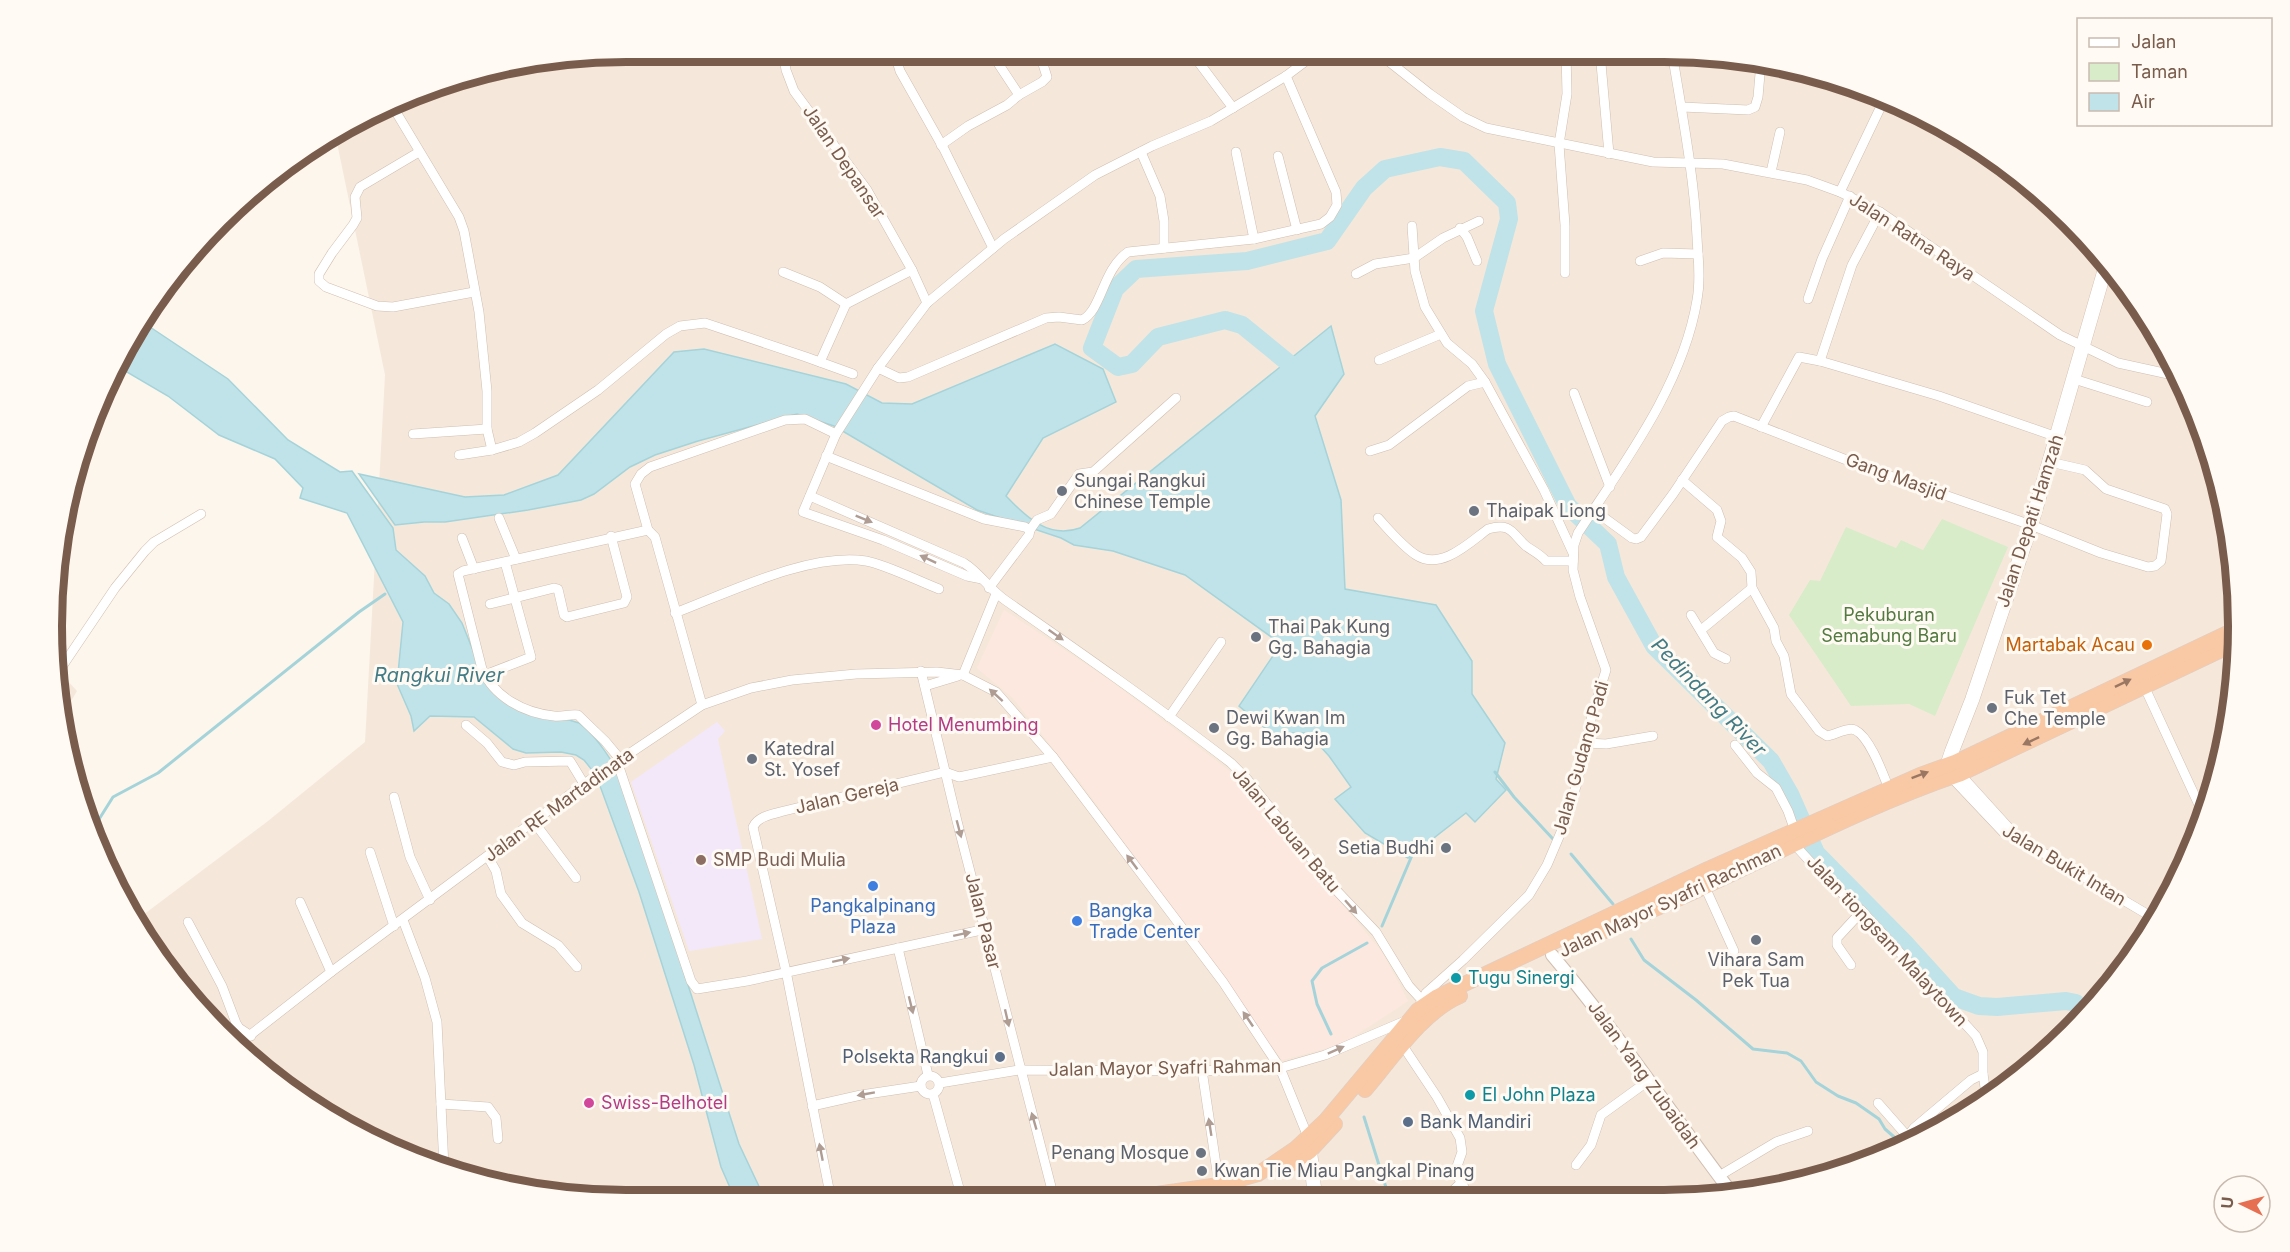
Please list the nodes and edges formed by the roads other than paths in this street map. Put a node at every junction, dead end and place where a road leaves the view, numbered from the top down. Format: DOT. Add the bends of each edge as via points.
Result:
graph roads {
  1 [pos="785,62"];
  2 [pos="897,62"];
  3 [pos="997,62"];
  4 [pos="1042,62"];
  5 [pos="1198,62"];
  6 [pos="1305,62"];
  7 [pos="1390,62"];
  8 [pos="1566,62"];
  9 [pos="1601,62"];
  10 [pos="1674,62"];
  11 [pos="1760,70"];
  12 [pos="1286,76"];
  13 [pos="1019,95"];
  14 [pos="1882,105"];
  15 [pos="1682,107"];
  16 [pos="1233,108"];
  17 [pos="395,111"];
  18 [pos="1780,132"];
  19 [pos="1559,144"];
  20 [pos="941,145"];
  21 [pos="419,152"];
  22 [pos="1141,152"];
  23 [pos="1236,152"];
  24 [pos="1609,154"];
  25 [pos="1278,156"];
  26 [pos="1690,163"];
  27 [pos="1771,172"];
  28 [pos="1840,192"];
  29 [pos="1850,196"];
  30 [pos="1880,213"];
  31 [pos="1479,221"];
  32 [pos="1412,226"];
  33 [pos="1460,228"];
  34 [pos="1297,230"];
  35 [pos="1254,239"];
  36 [pos="993,248"];
  37 [pos="1164,248"];
  38 [pos="1698,254"];
  39 [pos="1414,258"];
  40 [pos="1477,261"];
  41 [pos="1640,261"];
  42 [pos="912,270"];
  43 [pos="783,272"];
  44 [pos="1565,273"];
  45 [pos="2104,273"];
  46 [pos="1356,274"];
  47 [pos="474,292"];
  48 [pos="1808,299"];
  49 [pos="927,303"];
  50 [pos="846,304"];
  51 [pos="1441,334"];
  52 [pos="2083,346"];
  53 [pos="1379,360"];
  54 [pos="1820,361"];
  55 [pos="820,362"];
  56 [pos="878,368"];
  57 [pos="853,374"];
  58 [pos="2169,374"];
  59 [pos="2074,379"];
  60 [pos="1485,382"];
  61 [pos="1574,393"];
  62 [pos="1176,399"];
  63 [pos="2147,402"];
  64 [pos="1761,427"];
  65 [pos="487,429"];
  66 [pos="837,433"];
  67 [pos="413,434"];
  68 [pos="2057,437"];
  69 [pos="492,450"];
  70 [pos="1370,451"];
  71 [pos="459,455"];
  72 [pos="826,456"];
  73 [pos="2050,462"];
  74 [pos="1682,480"];
  75 [pos="1610,488"];
  76 [pos="810,496"];
  77 [pos="1594,512"];
  78 [pos="201,514"];
  79 [pos="499,518"];
  80 [pos="1378,518"];
  81 [pos="2031,525"];
  82 [pos="887,529"];
  83 [pos="1030,529"];
  84 [pos="648,530"];
  85 [pos="611,536"];
  86 [pos="906,537"];
  87 [pos="462,538"];
  88 [pos="883,540"];
  89 [pos="902,547"];
  90 [pos="1573,557"];
  91 [pos="516,559"];
  92 [pos="505,562"];
  93 [pos="474,569"];
  94 [pos="982,579"];
  95 [pos="1752,588"];
  96 [pos="939,589"];
  97 [pos="993,591"];
  98 [pos="515,598"];
  99 [pos="490,604"];
  100 [pos="675,613"];
  101 [pos="1691,615"];
  102 [pos="1701,630"];
  103 [pos="2228,633"];
  104 [pos="1221,642"];
  105 [pos="2227,647"];
  106 [pos="1726,659"];
  107 [pos="63,665"];
  108 [pos="921,671"];
  109 [pos="485,675"];
  110 [pos="963,675"];
  111 [pos="925,686"];
  112 [pos="2145,688"];
  113 [pos="702,705"];
  114 [pos="1169,717"];
  115 [pos="466,725"];
  116 [pos="1653,736"];
  117 [pos="1586,743"];
  118 [pos="1735,745"];
  119 [pos="1053,757"];
  120 [pos="618,761"];
  121 [pos="1953,766"];
  122 [pos="945,772"];
  123 [pos="584,784"];
  124 [pos="1889,789"];
  125 [pos="394,797"];
  126 [pos="2199,806"];
  127 [pos="534,822"];
  128 [pos="1802,834"];
  129 [pos="370,852"];
  130 [pos="488,857"];
  131 [pos="576,878"];
  132 [pos="1705,887"];
  133 [pos="430,900"];
  134 [pos="300,902"];
  135 [pos="1862,911"];
  136 [pos="2149,915"];
  137 [pos="188,922"];
  138 [pos="398,923"];
  139 [pos="986,929"];
  140 [pos="898,948"];
  141 [pos="1734,951"];
  142 [pos="1552,955"];
  143 [pos="1463,960"];
  144 [pos="1851,965"];
  145 [pos="577,967"];
  146 [pos="332,972"];
  147 [pos="785,973"];
  148 [pos="1474,980"];
  149 [pos="1416,1009"];
  150 [pos="251,1036"];
  151 [pos="244,1041"];
  152 [pos="1403,1046"];
  153 [pos="1280,1068"];
  154 [pos="1019,1070"];
  155 [pos="1202,1070"];
  156 [pos="1983,1074"];
  157 [pos="928,1075"];
  158 [pos="1648,1082"];
  159 [pos="940,1083"];
  160 [pos="921,1086"];
  161 [pos="1985,1090"];
  162 [pos="933,1094"];
  163 [pos="1878,1102"];
  164 [pos="441,1104"];
  165 [pos="812,1106"];
  166 [pos="1808,1131"];
  167 [pos="1909,1134"];
  168 [pos="1905,1136"];
  169 [pos="498,1139"];
  170 [pos="1309,1144"];
  171 [pos="444,1161"];
  172 [pos="1576,1165"];
  173 [pos="1719,1176"];
  174 [pos="1461,1183"];
  175 [pos="1727,1187"];
  176 [pos="829,1190"];
  177 [pos="960,1190"];
  178 [pos="1052,1190"];
  179 [pos="1220,1190"];
  180 [pos="1227,1190"];
  181 [pos="1314,1190"];
  182 [pos="1454,1190"];
  183 [pos="1466,1190"];
  1 -- 42 [label="street, Jalan Depansar" via="794,91 867,190"];
  2 -- 20 [label="street"];
  3 -- 13 [label="street"];
  4 -- 13 [label="street" via="1047,77"];
  5 -- 16 [label="street"];
  6 -- 12 [label="street"];
  7 -- 19 [label="street, Jalan Ratna Raya" via="1463,117 1492,130"];
  8 -- 19 [label="street" via="1567,94"];
  9 -- 24 [label="street"];
  10 -- 15 [label="street"];
  11 -- 15 [label="street" via="1758,97 1755,106 1748,110"];
  12 -- 16 [label="street"];
  12 -- 34 [label="street" via="1336,192 1336,205 1330,217 1321,225"];
  13 -- 20 [label="street"];
  14 -- 28 [label="street"];
  15 -- 26 [label="street"];
  16 -- 22 [label="street"];
  17 -- 21 [label="street"];
  18 -- 27 [label="street"];
  19 -- 24 [label="street, Jalan Ratna Raya"];
  19 -- 44 [label="street"];
  20 -- 36 [label="street"];
  21 -- 47 [label="street" via="459,217"];
  21 -- 47 [label="street" via="360,187 355,197 357,218 327,260 319,281 377,306 393,307"];
  22 -- 36 [label="street" via="1074,188"];
  22 -- 37 [label="street" via="1160,196"];
  23 -- 35 [label="street"];
  24 -- 26 [label="street, Jalan Ratna Raya" via="1653,162"];
  25 -- 34 [label="street"];
  26 -- 27 [label="street, Jalan Ratna Raya"];
  26 -- 38 [label="street"];
  27 -- 28 [label="street, Jalan Ratna Raya"];
  28 -- 29 [label="street, Jalan Ratna Raya"];
  29 -- 30 [label="street, Jalan Ratna Raya"];
  29 -- 48 [label="street"];
  30 -- 52 [label="street, Jalan Ratna Raya" via="2060,335"];
  30 -- 54 [label="street" via="1852,265"];
  31 -- 33 [label="street"];
  32 -- 39 [label="street, Jalan Gudang Padi"];
  33 -- 39 [label="street"];
  33 -- 40 [label="street"];
  34 -- 35 [label="street"];
  35 -- 37 [label="street"];
  36 -- 49 [label="street"];
  37 -- 56 [label="street" via="1128,252 1118,259 1091,313 1082,320 1046,318 908,377 899,378"];
  38 -- 41 [label="street" via="1663,253"];
  38 -- 75 [label="street" via="1698,298 1685,349"];
  39 -- 46 [label="street" via="1375,264"];
  39 -- 51 [label="street, Jalan Gudang Padi" via="1425,307"];
  42 -- 49 [label="street, Jalan Depansar"];
  42 -- 50 [label="street"];
  43 -- 50 [label="street" via="820,287"];
  45 -- 52 [label="main road, Jalan Depati Hamzah"];
  47 -- 65 [label="street" via="487,391"];
  49 -- 56 [label="street"];
  50 -- 55 [label="street"];
  51 -- 53 [label="street"];
  51 -- 60 [label="street, Jalan Gudang Padi"];
  52 -- 58 [label="street, Jalan Ratna Raya" via="2118,363"];
  52 -- 59 [label="main road, Jalan Depati Hamzah"];
  54 -- 64 [label="street" via="1798,357"];
  54 -- 68 [label="street" via="1939,396"];
  55 -- 57 [label="street"];
  55 -- 69 [label="street" via="705,323 680,326 535,433"];
  56 -- 66 [label="street"];
  59 -- 63 [label="street"];
  59 -- 68 [label="main road, Jalan Depati Hamzah"];
  60 -- 70 [label="street" via="1467,386 1389,446"];
  60 -- 90 [label="street, Jalan Gudang Padi" via="1544,490"];
  61 -- 75 [label="street"];
  62 -- 83 [label="street" via="1093,472 1079,474 1051,514 1037,520"];
  64 -- 74 [label="street, Gang Masjid" via="1734,416 1722,421"];
  64 -- 81 [label="street, Gang Masjid"];
  65 -- 67 [label="street"];
  65 -- 69 [label="street"];
  66 -- 72 [label="street"];
  66 -- 84 [label="street" via="805,419 785,420 650,467 635,484"];
  68 -- 73 [label="main road, Jalan Depati Hamzah"];
  69 -- 71 [label="street"];
  72 -- 76 [label="street"];
  72 -- 83 [label="street" via="984,519"];
  73 -- 81 [label="main road, Jalan Depati Hamzah"];
  73 -- 81 [label="street, Gang Masjid" via="2085,470 2106,489 2165,509 2168,513 2161,561 2148,567"];
  74 -- 77 [label="street, Gang Masjid" via="1646,532 1636,539"];
  74 -- 95 [label="street" via="1717,510 1721,522 1717,537 1742,558 1751,572"];
  75 -- 77 [label="street"];
  76 -- 82 [label="street, Jalan Labuan Batu, one-way"];
  76 -- 88 [label="street" via="803,512"];
  77 -- 90 [label="street" via="1575,541"];
  78 -- 107 [label="street" via="145,551"];
  79 -- 91 [label="street"];
  80 -- 90 [label="street" via="1414,554 1424,558 1448,556 1494,527 1513,530 1546,561"];
  81 -- 121 [label="main road, Jalan Depati Hamzah"];
  82 -- 86 [label="street, Jalan Labuan Batu"];
  82 -- 88 [label="street"];
  83 -- 97 [label="street"];
  84 -- 85 [label="street"];
  84 -- 100 [label="street" via="655,537"];
  85 -- 91 [label="street"];
  85 -- 98 [label="street" via="627,597 624,603 567,617 555,588"];
  86 -- 89 [label="street"];
  86 -- 94 [label="street, Jalan Labuan Batu" via="964,563"];
  87 -- 93 [label="street"];
  88 -- 89 [label="street"];
  94 -- 89 [label="street, one-way"];
  90 -- 117 [label="street, Jalan Gudang Padi" via="1580,597 1606,668"];
  91 -- 92 [label="street"];
  92 -- 93 [label="street"];
  92 -- 98 [label="street"];
  93 -- 109 [label="street" via="458,574"];
  94 -- 97 [label="street, Jalan Labuan Batu"];
  95 -- 102 [label="street"];
  95 -- 124 [label="street" via="1774,628 1791,694 1827,736 1850,730 1858,733 1870,746"];
  96 -- 100 [label="street" via="873,562 836,560 775,575"];
  97 -- 110 [label="street"];
  97 -- 114 [label="street, Jalan Labuan Batu, one-way"];
  98 -- 99 [label="street"];
  98 -- 109 [label="street" via="531,657"];
  100 -- 113 [label="street"];
  101 -- 102 [label="street"];
  102 -- 106 [label="street" via="1714,653"];
  121 -- 103 [label="highway, one-way"];
  104 -- 114 [label="street"];
  105 -- 112 [label="highway"];
  108 -- 110 [label="street, Jalan RE Martadinata"];
  108 -- 111 [label="street, Jalan Pasar"];
  108 -- 113 [label="street, Jalan RE Martadinata" via="785,681"];
  109 -- 120 [label="street" via="497,693 528,710 581,717"];
  110 -- 111 [label="street"];
  119 -- 110 [label="street, one-way" via="996,693"];
  111 -- 122 [label="street, Jalan Pasar"];
  112 -- 121 [label="highway, one-way"];
  112 -- 126 [label="street"];
  113 -- 120 [label="street, Jalan RE Martadinata"];
  114 -- 149 [label="street, Jalan Labuan Batu, one-way" via="1247,779 1337,891 1376,932 1409,986"];
  115 -- 123 [label="street" via="502,762 514,765 570,761"];
  116 -- 117 [label="street" via="1606,744"];
  117 -- 143 [label="street, Jalan Gudang Padi" via="1568,814 1547,865 1523,902"];
  118 -- 128 [label="street" via="1757,773 1776,788"];
  119 -- 122 [label="street, Jalan Gereja" via="959,777"];
  153 -- 119 [label="street, one-way" via="1223,982"];
  120 -- 123 [label="street, Jalan RE Martadinata"];
  120 -- 147 [label="street" via="693,986 702,990"];
  124 -- 121 [label="highway, Jalan Mayor Syafri Rachman, one-way"];
  121 -- 128 [label="highway, Jalan Mayor Syafri Rachman"];
  121 -- 136 [label="street, Jalan Bukit Intan" via="2003,832"];
  122 -- 139 [label="street, Jalan Pasar, one-way"];
  122 -- 147 [label="street, Jalan Gereja" via="784,811 755,823"];
  123 -- 127 [label="street, Jalan RE Martadinata"];
  124 -- 128 [label="highway, Jalan Mayor Syafri Rachman"];
  125 -- 133 [label="street" via="410,857"];
  127 -- 130 [label="street, Jalan RE Martadinata"];
  127 -- 131 [label="street"];
  128 -- 132 [label="highway, Jalan Mayor Syafri Rachman"];
  128 -- 135 [label="street, Jalan tiongsam Malaytown" via="1824,877"];
  128 -- 148 [label="highway, Jalan Mayor Syafri Rachman"];
  129 -- 138 [label="street"];
  130 -- 133 [label="street, Jalan RE Martadinata"];
  130 -- 145 [label="street" via="501,894 522,923 558,945"];
  132 -- 141 [label="street"];
  132 -- 142 [label="highway, Jalan Mayor Syafri Rachman"];
  133 -- 138 [label="street, Jalan RE Martadinata"];
  134 -- 146 [label="street"];
  135 -- 144 [label="street" via="1837,938 1837,945"];
  135 -- 156 [label="street, Jalan tiongsam Malaytown" via="1976,1036 1983,1052"];
  137 -- 150 [label="street" via="239,1028"];
  138 -- 146 [label="street, Jalan RE Martadinata"];
  138 -- 164 [label="street" via="425,978 437,1022"];
  140 -- 139 [label="street, one-way"];
  139 -- 154 [label="street, Jalan Pasar, one-way"];
  147 -- 140 [label="street, one-way"];
  140 -- 157 [label="street, one-way"];
  142 -- 152 [label="highway, Jalan Mayor Syafri Rachman" via="1448,1002 1426,1019"];
  142 -- 158 [label="street, Jalan Yang Zubaidah" via="1596,1006"];
  143 -- 148 [label="street"];
  143 -- 149 [label="street, Jalan Gudang Padi"];
  146 -- 150 [label="street, Jalan RE Martadinata"];
  147 -- 165 [label="street"];
  148 -- 149 [label="highway, Jalan Mayor Syafri Rachman"];
  153 -- 149 [label="street, Jalan Mayor Syafri Rahman, one-way" via="1325,1055"];
  149 -- 170 [label="highway, Jalan Mayor Syafri Rachman"];
  150 -- 151 [label="street, Jalan RE Martadinata"];
  152 -- 170 [label="highway, Jalan Mayor Syafri Rachman"];
  152 -- 174 [label="street" via="1460,1138 1462,1152 1455,1172"];
  153 -- 155 [label="street, Jalan Mayor Syafri Rahman"];
  153 -- 170 [label="street"];
  154 -- 155 [label="street, Jalan Mayor Syafri Rahman"];
  154 -- 159 [label="street, Jalan Mayor Syafri Rahman"];
  178 -- 154 [label="street, Jalan Pasar, one-way"];
  179 -- 155 [label="street, one-way"];
  156 -- 161 [label="street, Jalan tiongsam Malaytown"];
  156 -- 167 [label="street"];
  157 -- 159 [label="street"];
  157 -- 160 [label="street"];
  158 -- 172 [label="street" via="1601,1116 1591,1145"];
  158 -- 173 [label="street, Jalan Yang Zubaidah"];
  159 -- 162 [label="street"];
  160 -- 162 [label="street" via="925,1093"];
  160 -- 165 [label="street, one-way"];
  162 -- 177 [label="street"];
  163 -- 168 [label="street"];
  164 -- 169 [label="street" via="488,1107 497,1122"];
  164 -- 171 [label="street"];
  176 -- 165 [label="street, one-way"];
  166 -- 173 [label="street" via="1776,1142"];
  170 -- 180 [label="highway" via="1261,1181"];
  170 -- 181 [label="main road"];
  173 -- 175 [label="street, Jalan Yang Zubaidah"];
  174 -- 182 [label="street"];
  174 -- 183 [label="street"];
}
